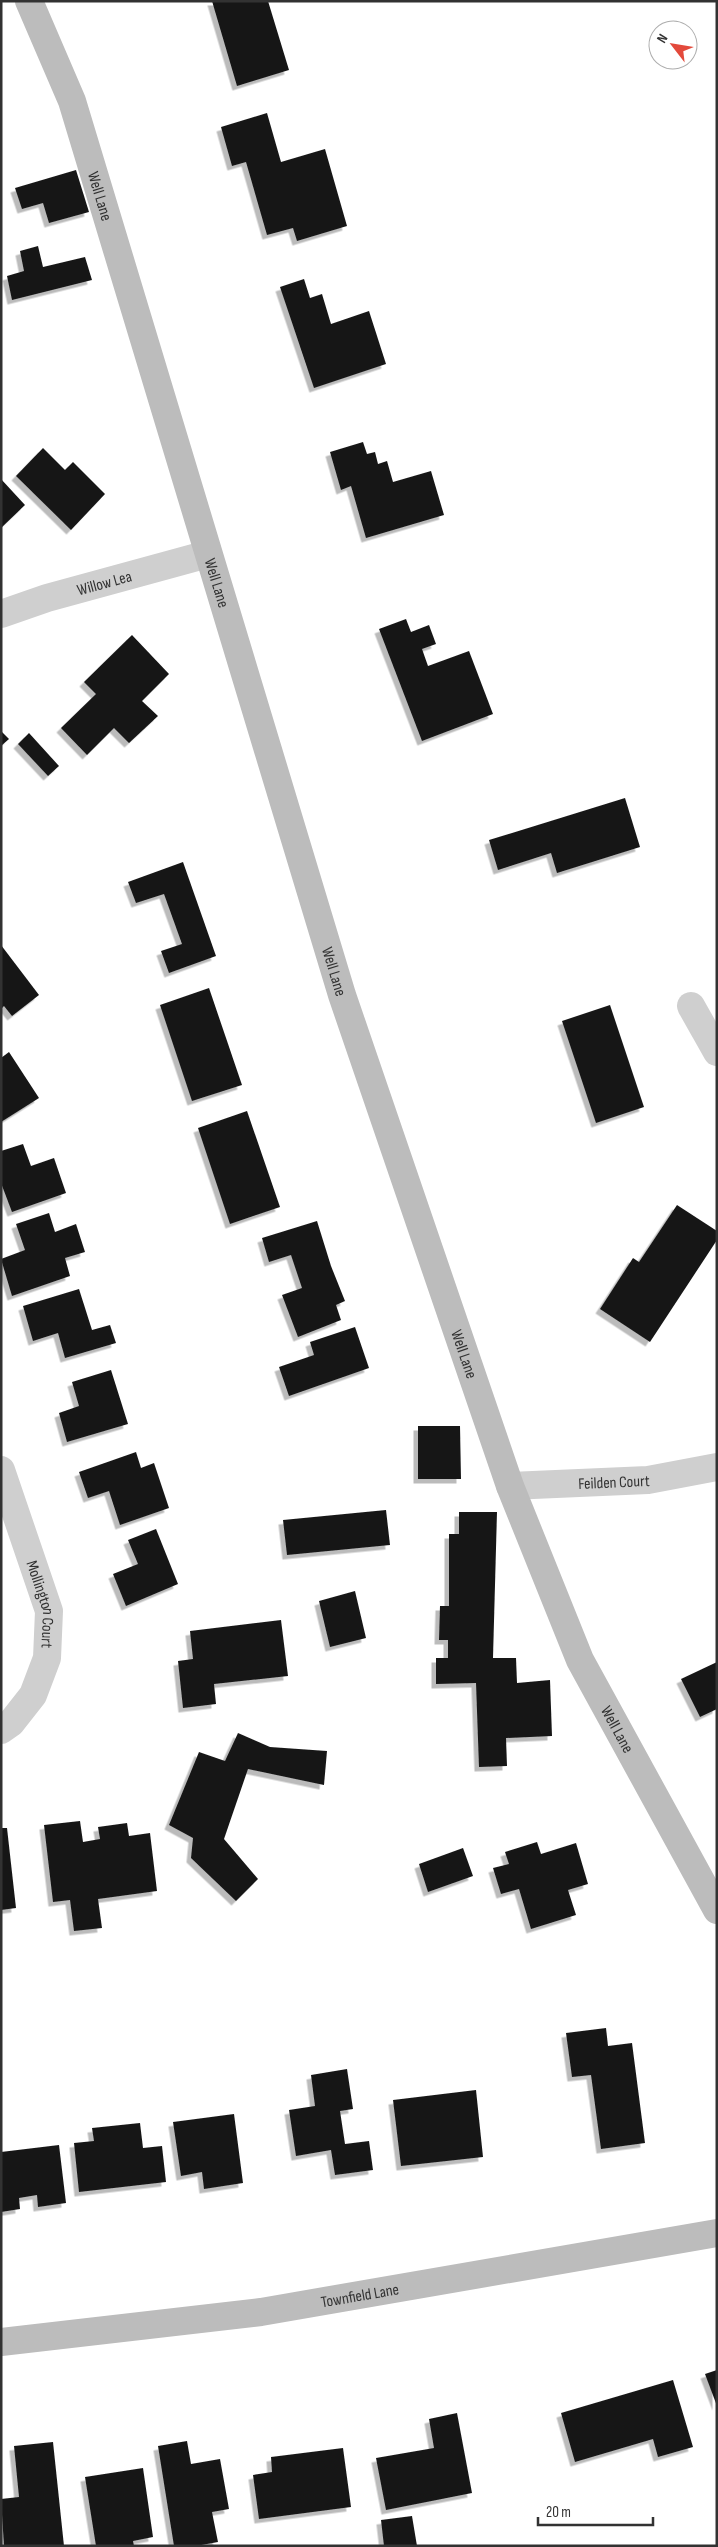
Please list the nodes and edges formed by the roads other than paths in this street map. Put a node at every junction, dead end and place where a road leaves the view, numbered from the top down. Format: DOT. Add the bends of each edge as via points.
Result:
graph roads {
  1 [pos="29,1"];
  2 [pos="208,554"];
  3 [pos="1,614"];
  4 [pos="691,1006"];
  5 [pos="717,1052"];
  6 [pos="717,1467"];
  7 [pos="1,1470"];
  8 [pos="510,1486"];
  9 [pos="1,1730"];
  10 [pos="717,1910"];
  11 [pos="717,2233"];
  12 [pos="1,2342"];
  1 -- 2 [label="street, Well Lane" via="72,101"];
  2 -- 3 [label="street, Willow Lea" via="47,598"];
  2 -- 8 [label="street, Well Lane" via="342,995"];
  4 -- 5 [label="street"];
  6 -- 8 [label="street, Feilden Court" via="648,1480"];
  7 -- 9 [label="street, Mollington Court" via="49,1611 47,1658 33,1695 11,1723"];
  8 -- 10 [label="street, Well Lane" via="580,1660"];
  11 -- 12 [label="street, Townfield Lane" via="261,2312"];
}
